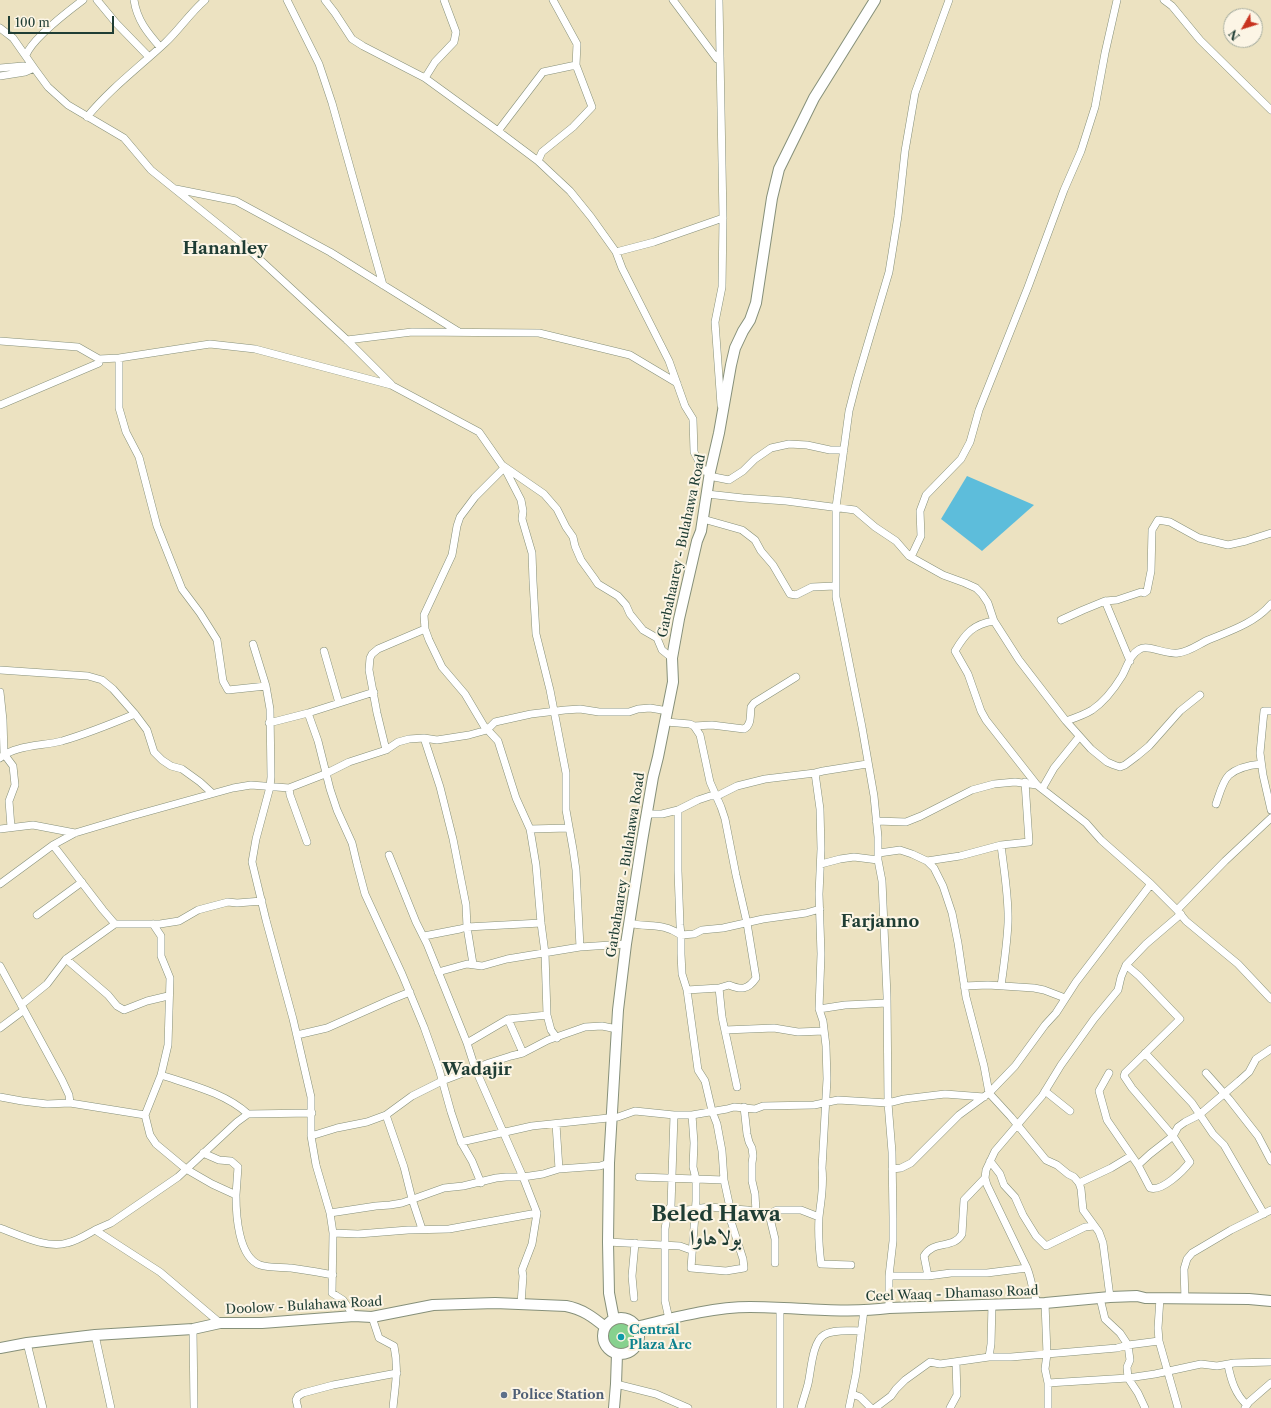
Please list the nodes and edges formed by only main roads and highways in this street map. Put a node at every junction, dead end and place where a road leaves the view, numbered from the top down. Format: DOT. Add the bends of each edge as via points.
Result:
graph roads {
  1 [pos="875,0"];
  2 [pos="1271,1301"];
  3 [pos="614,1319"];
  4 [pos="605,1326"];
  5 [pos="636,1326"];
  6 [pos="0,1348"];
  7 [pos="617,1354"];
  8 [pos="614,1408"];
  1 -- 3 [label="main road, Garbahaarey - Bulahawa Road" via="814,98 779,169 756,303 735,348 709,474 701,531 685,592 672,658 673,682 653,777 629,922 617,1029 609,1142 609,1293"];
  2 -- 5 [label="main road, Ceel Waaq - Dhamaso Road" via="1137,1296 1041,1303 864,1310 750,1307 729,1308"];
  3 -- 4 [label="main road"];
  3 -- 5 [label="main road" via="627,1319"];
  4 -- 6 [label="main road, Doolow - Bulahawa Road" via="574,1308 464,1303 433,1305 372,1317 220,1323 193,1329 95,1335"];
  4 -- 7 [label="main road" via="602,1332 604,1345"];
  5 -- 7 [label="main road" via="639,1338 635,1348 625,1354"];
  7 -- 8 [label="main road"];
}
